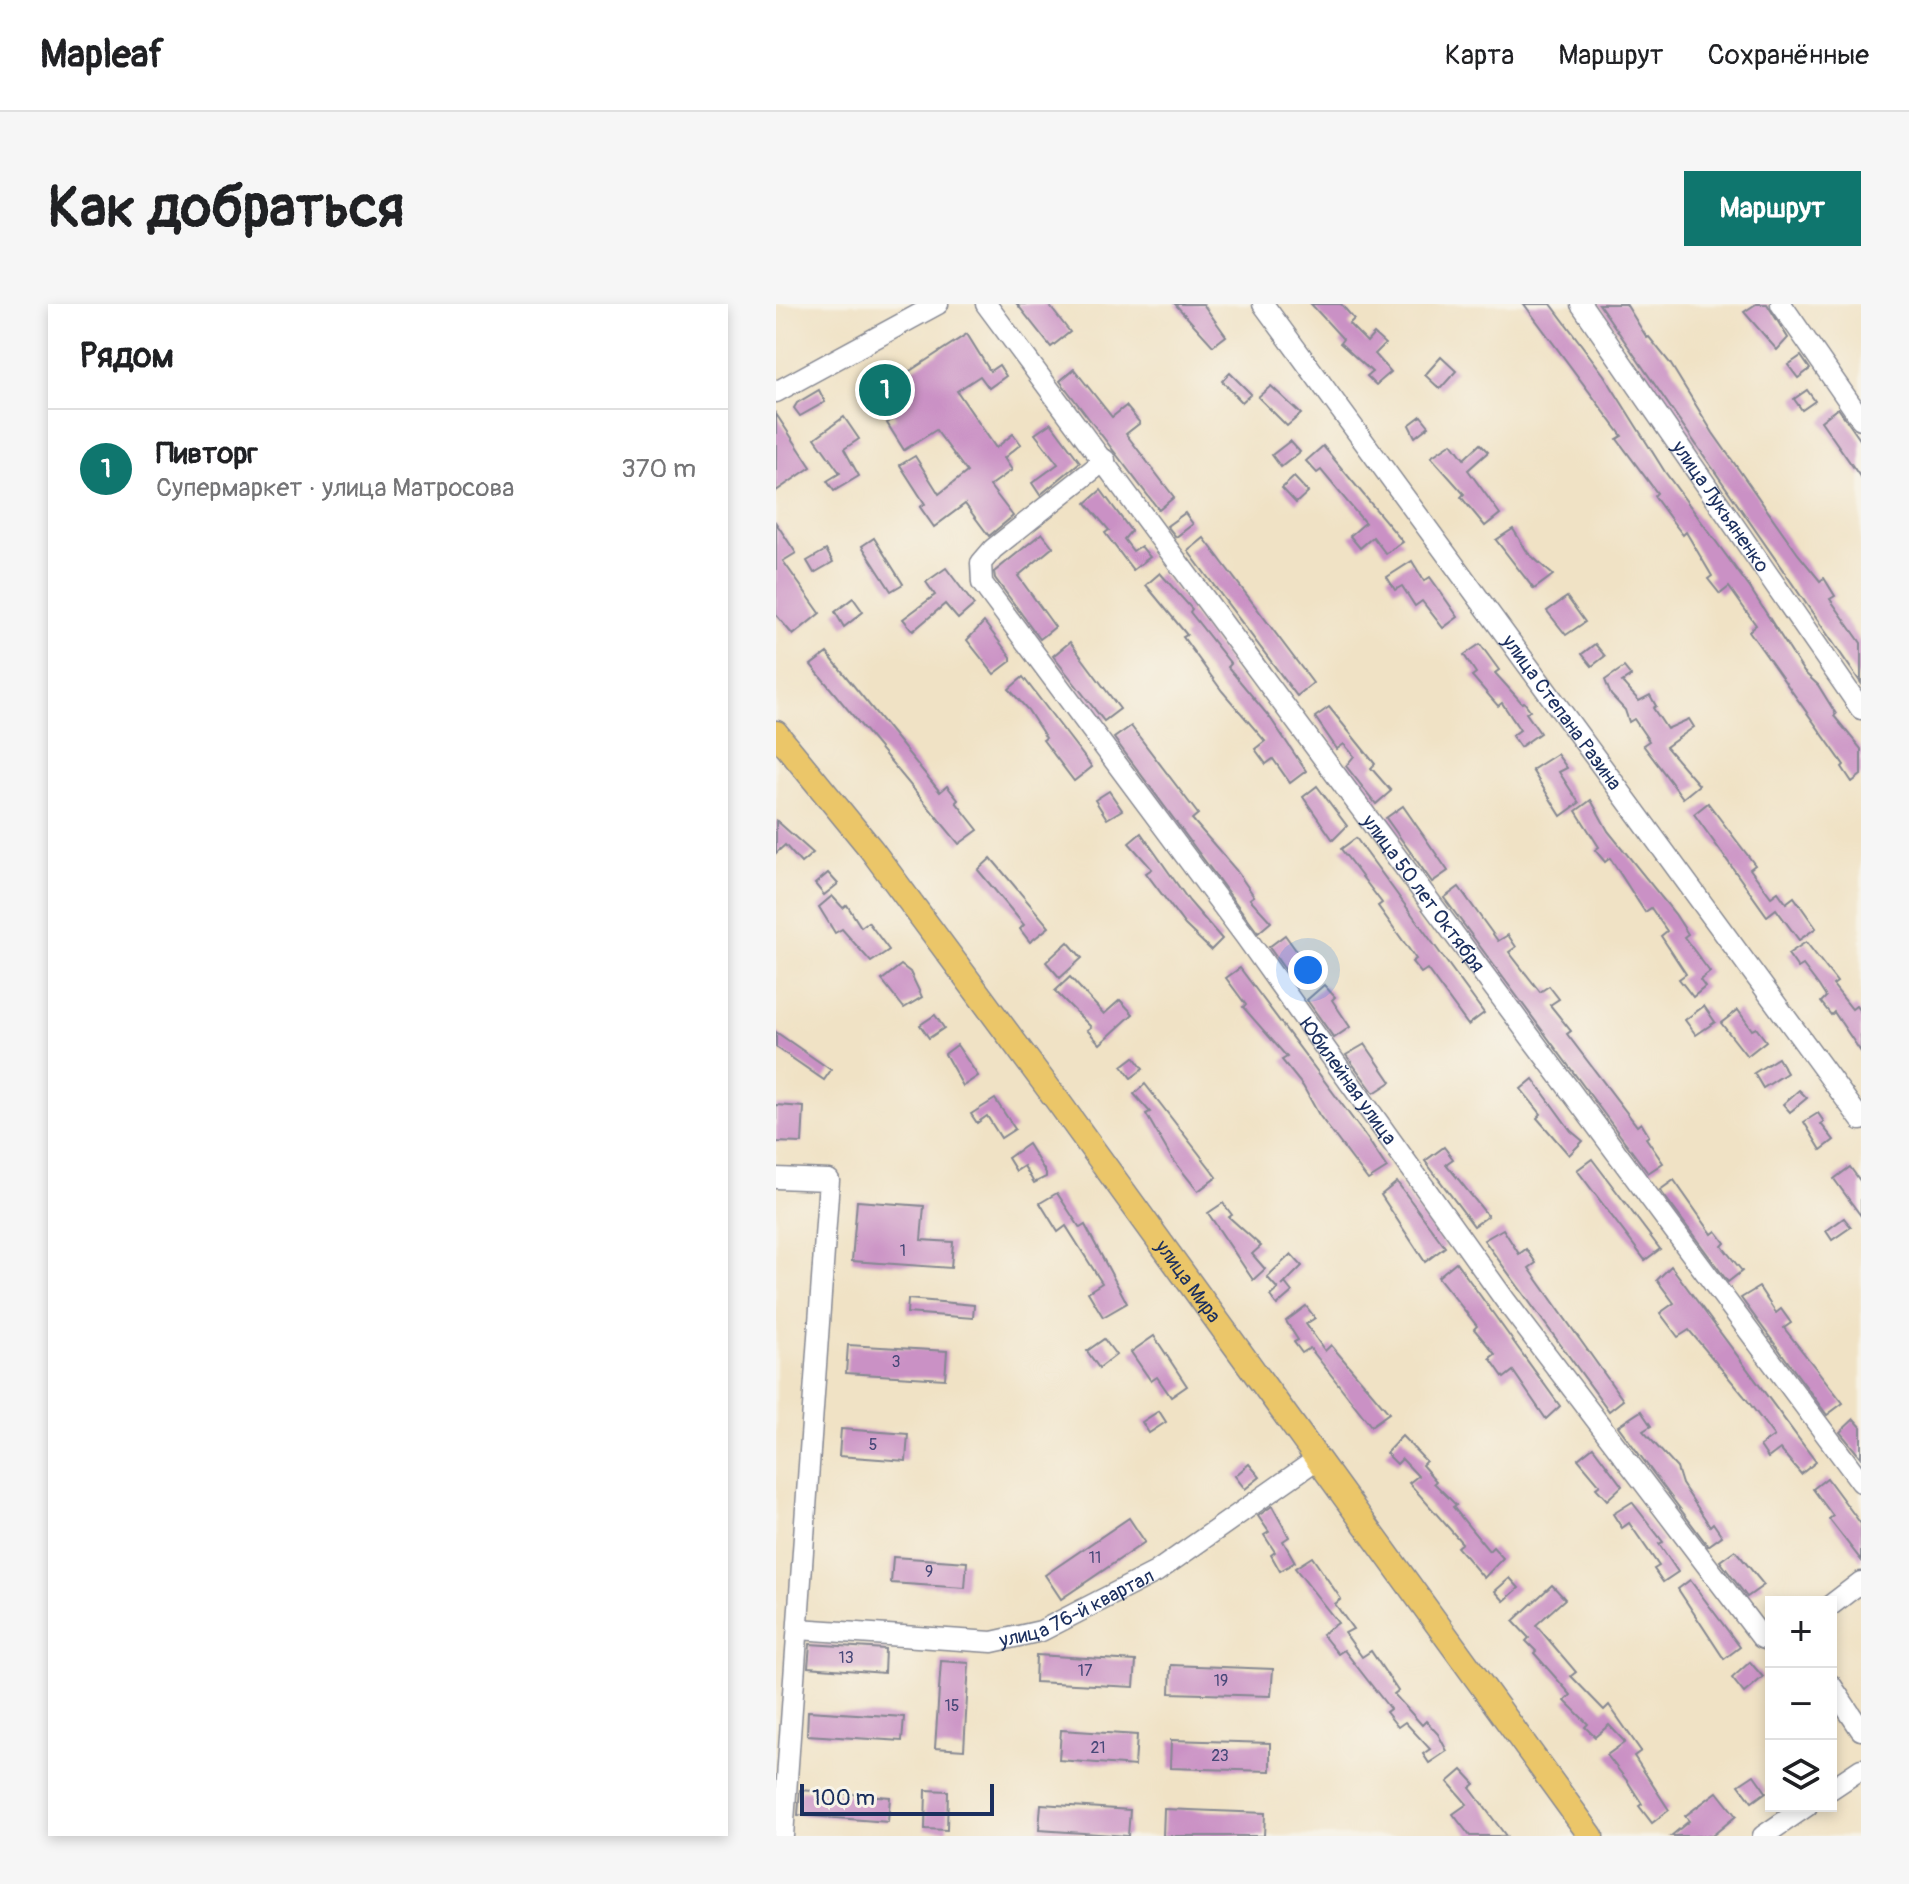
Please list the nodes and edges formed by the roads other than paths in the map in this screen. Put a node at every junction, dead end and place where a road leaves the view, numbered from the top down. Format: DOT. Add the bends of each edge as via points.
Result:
graph roads {
  1 [pos="938,304"];
  2 [pos="986,304"];
  3 [pos="1263,304"];
  4 [pos="1581,304"];
  5 [pos="1781,304"];
  6 [pos="776,392"];
  7 [pos="1861,419"];
  8 [pos="1105,460"];
  9 [pos="1861,709"];
  10 [pos="776,734"];
  11 [pos="1861,1120"];
  12 [pos="776,1178"];
  13 [pos="1317,1459"];
  14 [pos="1861,1482"];
  15 [pos="1861,1582"];
  16 [pos="1837,1600"];
  17 [pos="798,1629"];
  18 [pos="1765,1639"];
  19 [pos="1837,1694"];
  20 [pos="1861,1730"];
  21 [pos="1861,1769"];
  22 [pos="1837,1785"];
  23 [pos="1798,1812"];
  24 [pos="783,1836"];
  25 [pos="1591,1836"];
  26 [pos="1763,1836"];
  1 -- 6 [label="street"];
  2 -- 8 [label="street, улица 50 лет Октября"];
  3 -- 11 [label="street, улица Степана Разина"];
  4 -- 9 [label="street, улица Лукьяненко"];
  5 -- 7 [label="street"];
  8 -- 14 [label="street, улица 50 лет Октября"];
  8 -- 18 [label="street, Юбилейная улица" via="993,549 981,563 982,583 1245,936 1505,1300"];
  10 -- 13 [label="main road, улица Мира" via="881,862"];
  12 -- 17 [label="street" via="829,1180"];
  13 -- 17 [label="street, улица 76-й квартал" via="1156,1572 1041,1631 992,1642"];
  13 -- 25 [label="main road, улица Мира"];
  15 -- 16 [label="street"];
  17 -- 24 [label="street"];
  19 -- 20 [label="street"];
  21 -- 22 [label="street"];
  23 -- 26 [label="street"];
}
